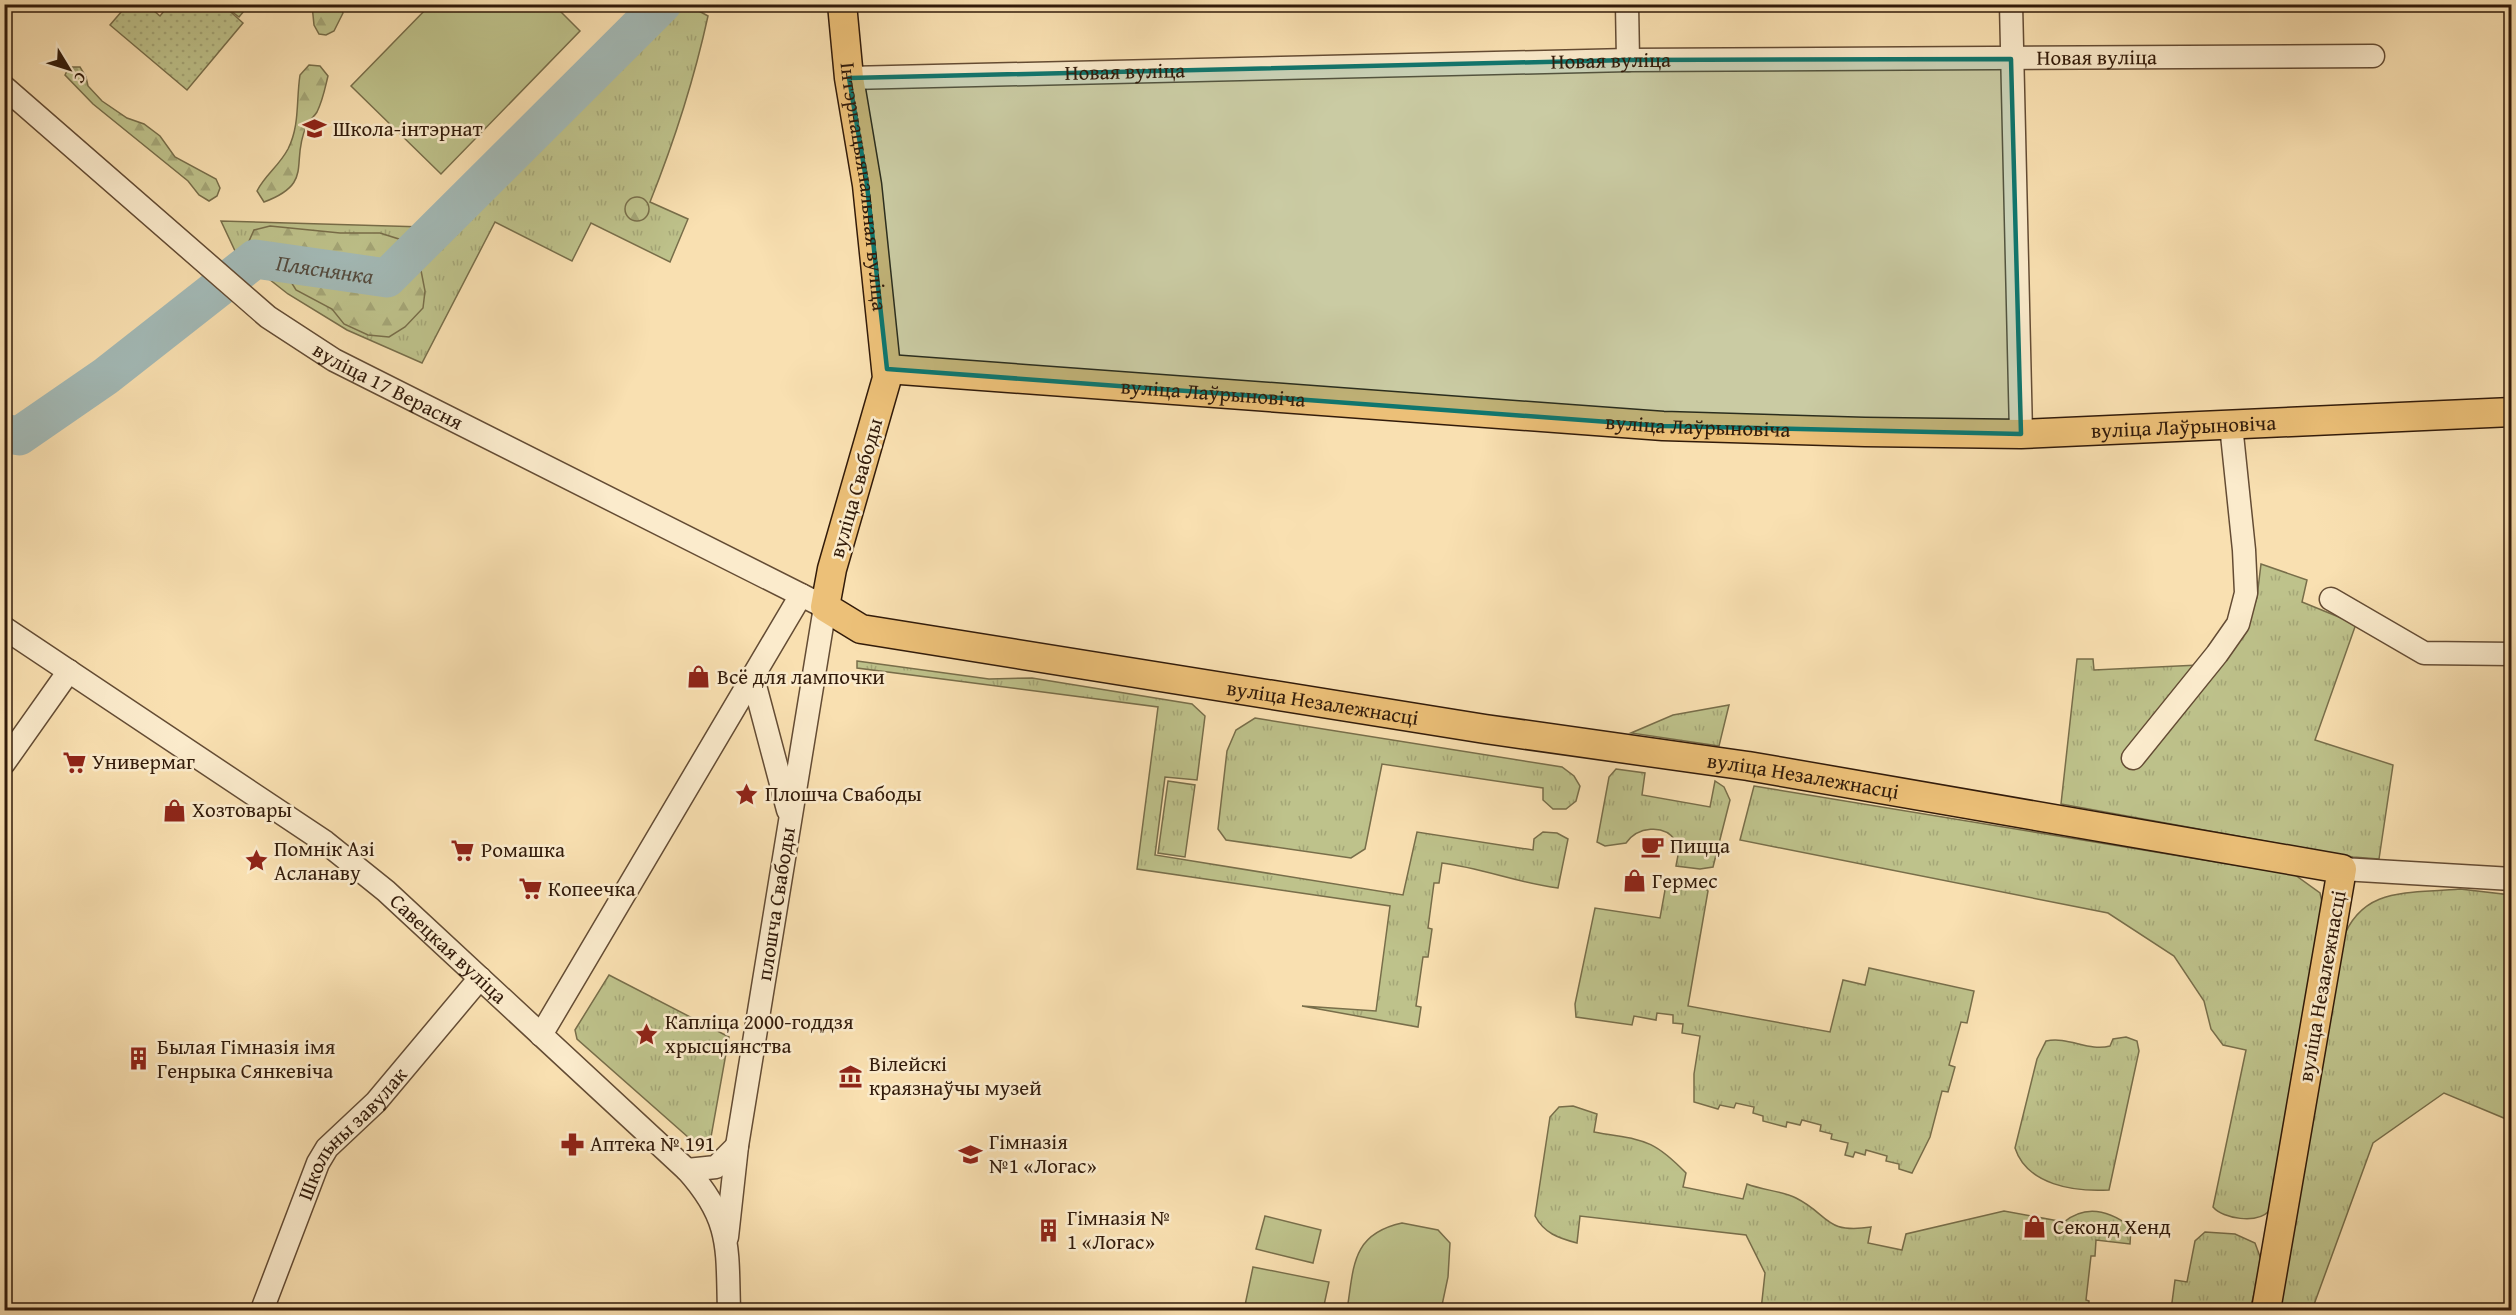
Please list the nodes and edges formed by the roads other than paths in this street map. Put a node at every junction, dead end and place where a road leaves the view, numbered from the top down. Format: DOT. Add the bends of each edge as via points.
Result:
graph roads {
  1 [pos="842,4"];
  2 [pos="1626,4"];
  3 [pos="2011,4"];
  4 [pos="2373,56"];
  5 [pos="2010,59"];
  6 [pos="1628,60"];
  7 [pos="849,78"];
  8 [pos="4,87"];
  9 [pos="887,369"];
  10 [pos="2511,412"];
  11 [pos="2231,425"];
  12 [pos="2021,435"];
  13 [pos="2331,598"];
  14 [pos="813,601"];
  15 [pos="4,628"];
  16 [pos="2511,654"];
  17 [pos="69,671"];
  18 [pos="753,678"];
  19 [pos="2133,758"];
  20 [pos="4,763"];
  21 [pos="790,818"];
  22 [pos="2342,868"];
  23 [pos="2511,879"];
  24 [pos="480,978"];
  25 [pos="541,1035"];
  26 [pos="737,1146"];
  27 [pos="687,1170"];
  28 [pos="727,1237"];
  29 [pos="262,1311"];
  30 [pos="729,1311"];
  31 [pos="2266,1311"];
  1 -- 7 [label="main road, Інтэрнацыянальная вуліца"];
  2 -- 6 [label="street"];
  3 -- 5 [label="street"];
  4 -- 5 [label="street, Новая вуліца"];
  5 -- 6 [label="street, Новая вуліца"];
  5 -- 12 [label="street"];
  6 -- 7 [label="street, Новая вуліца"];
  7 -- 9 [label="main road, Інтэрнацыянальная вуліца" via="867,185"];
  8 -- 14 [label="street, вуліца 17 Верасня" via="243,296 334,360"];
  9 -- 12 [label="main road, вуліца Лаўрыновіча" via="1663,426"];
  9 -- 14 [label="main road, вуліца Свабоды" via="832,569"];
  10 -- 11 [label="main road, вуліца Лаўрыновіча"];
  11 -- 12 [label="main road, вуліца Лаўрыновіча"];
  11 -- 19 [label="street" via="2246,593 2238,624"];
  13 -- 16 [label="street" via="2424,653"];
  14 -- 18 [label="street"];
  14 -- 21 [label="street, плошча Свабоды"];
  14 -- 22 [label="main road, вуліца Незалежнасці" via="861,629 1485,729 1748,766"];
  15 -- 17 [label="street, Савецкая вуліца"];
  17 -- 20 [label="street"];
  17 -- 24 [label="street, Савецкая вуліца" via="325,842 387,891"];
  18 -- 21 [label="street"];
  18 -- 25 [label="street"];
  21 -- 26 [label="street, плошча Свабоды"];
  22 -- 23 [label="street"];
  22 -- 31 [label="main road, вуліца Незалежнасці"];
  24 -- 25 [label="street, Савецкая вуліца"];
  24 -- 29 [label="street, Школьны завулак" via="376,1102 327,1148"];
  25 -- 27 [label="street, Савецкая вуліца"];
  26 -- 27 [label="street" via="716,1167"];
  26 -- 28 [label="street, плошча Свабоды"];
  27 -- 28 [label="street, Савецкая вуліца" via="711,1198"];
  28 -- 30 [label="street, Савецкая вуліца"];
}
